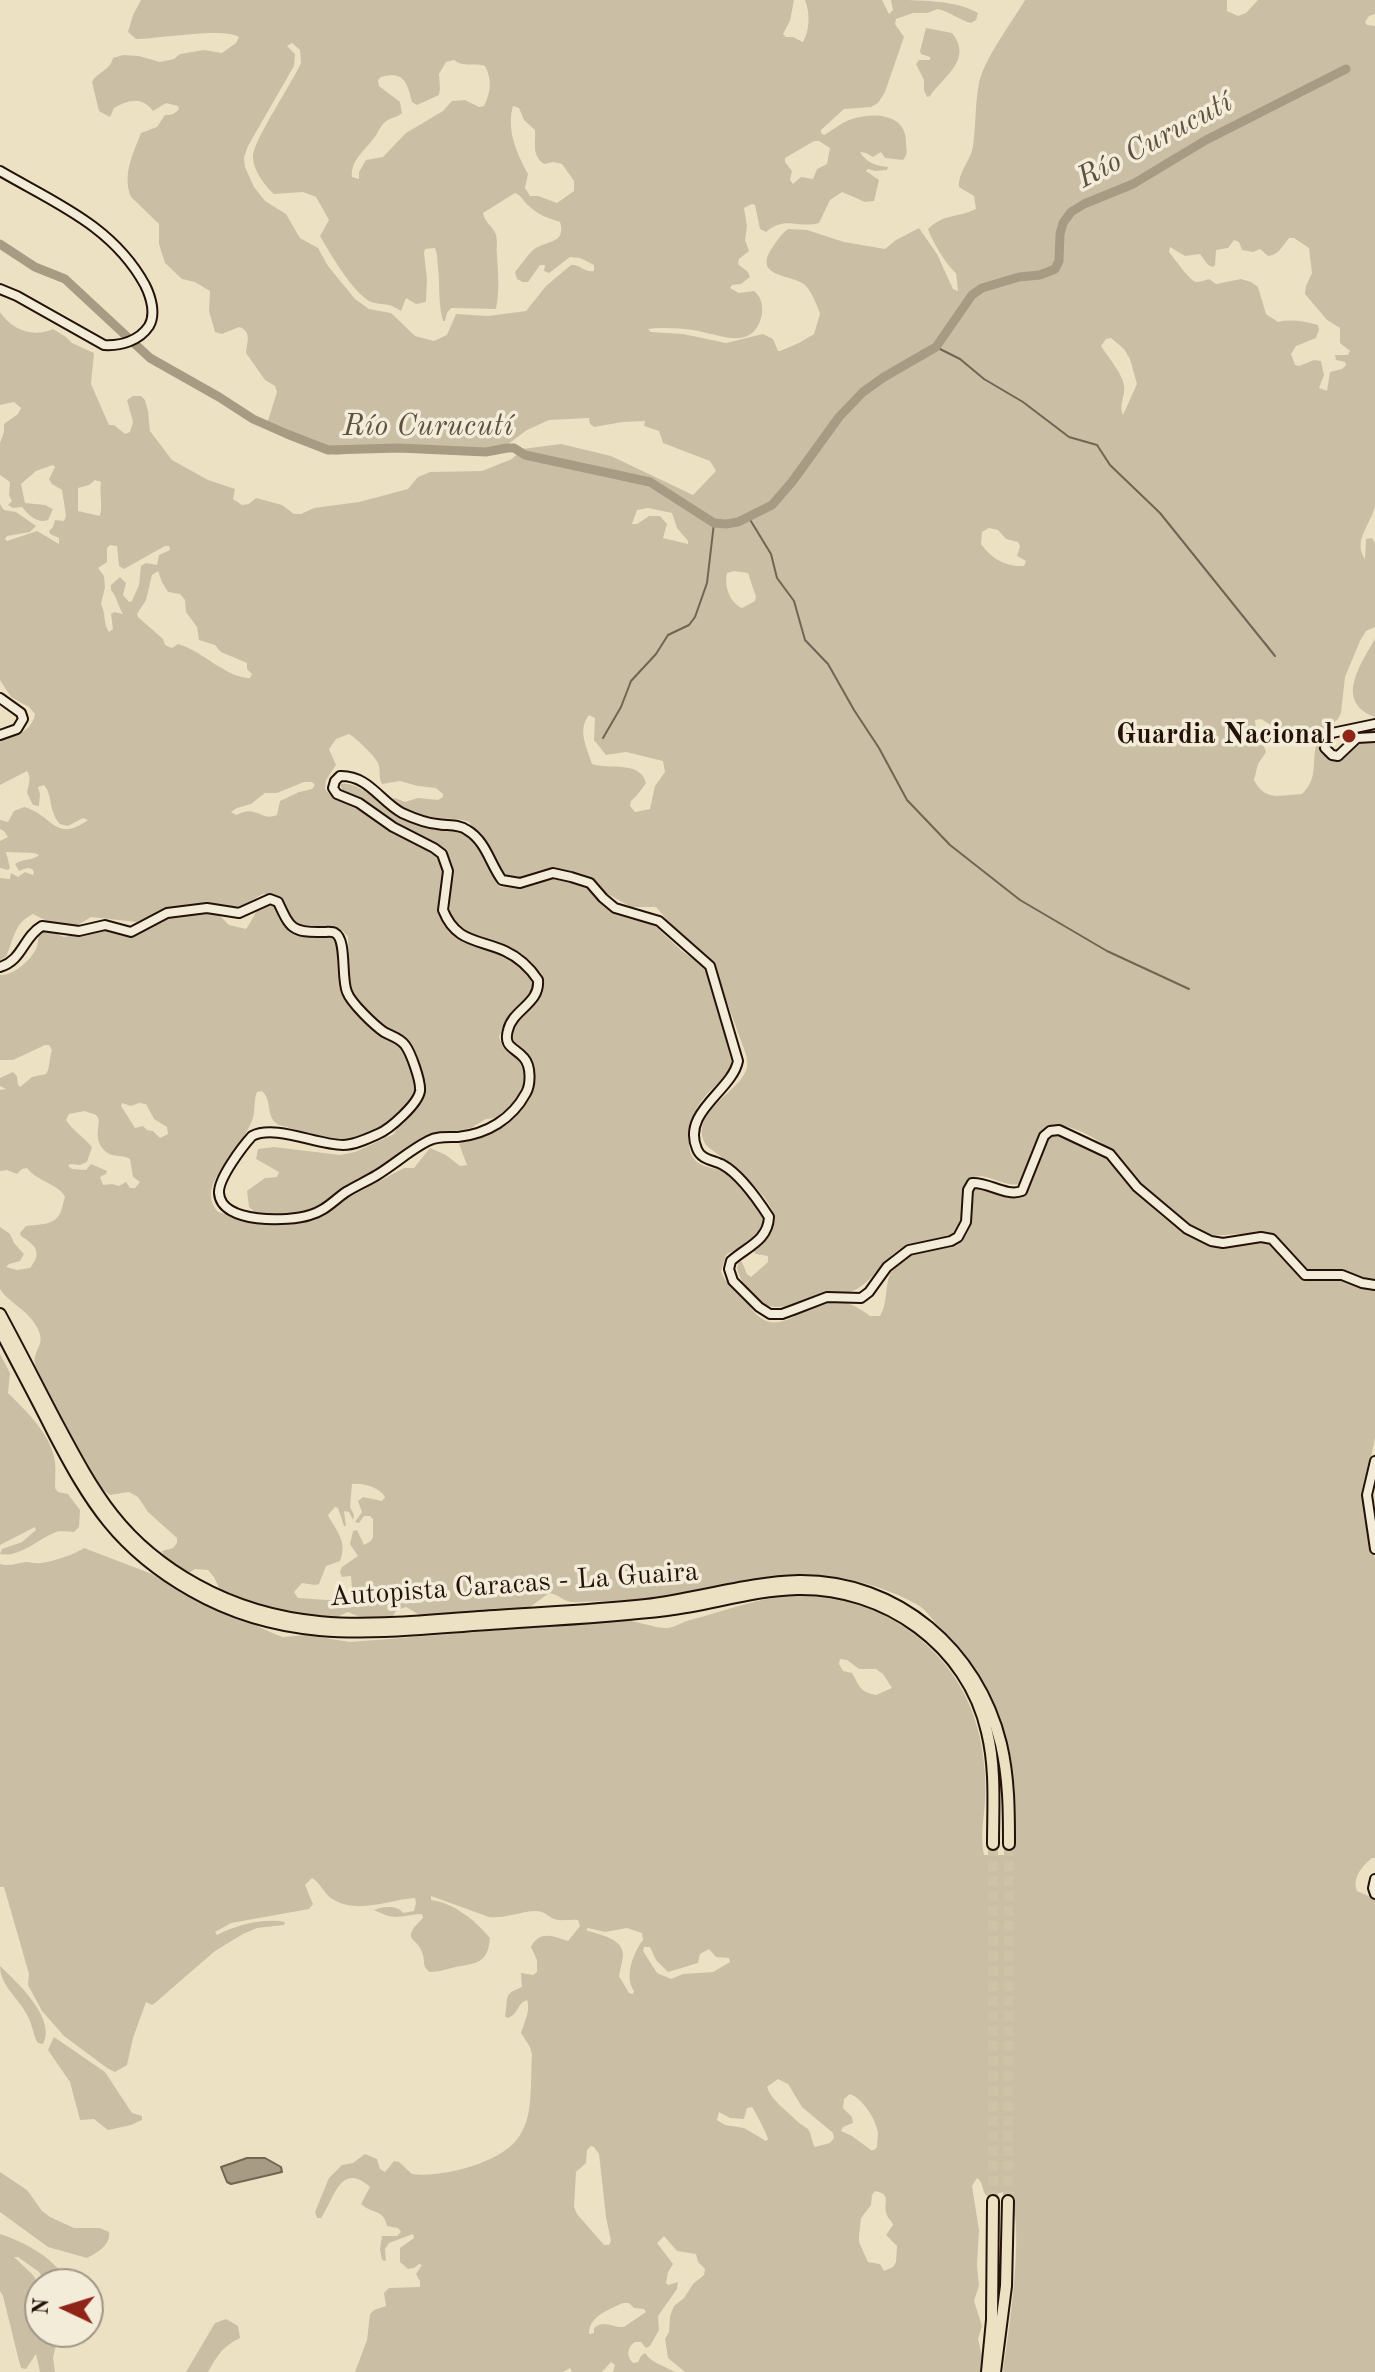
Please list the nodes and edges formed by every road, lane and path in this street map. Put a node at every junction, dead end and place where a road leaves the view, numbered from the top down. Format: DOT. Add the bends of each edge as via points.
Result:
graph roads {
  1 [pos="0,171"];
  2 [pos="0,289"];
  3 [pos="0,698"];
  4 [pos="1375,724"];
  5 [pos="0,735"];
  6 [pos="1375,737"];
  7 [pos="0,967"];
  8 [pos="1375,1285"];
  9 [pos="0,1314"];
  10 [pos="0,1330"];
  11 [pos="1375,1461"];
  12 [pos="1375,1549"];
  13 [pos="993,1844"];
  14 [pos="1009,1844"];
  15 [pos="1375,1879"];
  16 [pos="1375,1894"];
  17 [pos="993,2201"];
  18 [pos="1008,2201"];
  19 [pos="987,2372"];
  20 [pos="995,2372"];
  1 -- 2 [label="main road" via="113,241 134,265 153,313 148,327 135,338 116,345 100,343"];
  3 -- 5 [label="main road" via="23,719 17,729"];
  4 -- 6 [label="main road" via="1332,733 1325,748 1338,756 1357,738"];
  7 -- 8 [label="main road" via="16,958 42,926 79,931 105,925 131,932 167,913 207,908 239,913 270,899 278,902 294,929 336,933 348,995 379,1028 404,1044 416,1069 419,1093 388,1129 350,1144 255,1134 220,1186 221,1202 236,1213 274,1220 310,1215 430,1139 467,1136 497,1125 529,1087 528,1065 510,1049 507,1034 512,1020 536,994 538,980 513,955 470,940 451,925 443,910 448,871 442,854 337,794 337,778 349,776 406,815 467,829 502,880 525,883 553,873 590,883 620,911 659,921 710,966 738,1061 733,1077 704,1111 695,1130 696,1144 702,1156 734,1174 769,1217 764,1234 734,1257 729,1269 733,1281 765,1312 782,1314 827,1297 861,1298 909,1250 956,1239 966,1222 969,1186 975,1182 1022,1191 1044,1136 1054,1130 1107,1152 1180,1225 1205,1238 1223,1243 1268,1238 1305,1275 1342,1275"];
  9 -- 14 [label="highway, Autopista Caracas - La Guaira" via="88,1481 118,1523 186,1579 256,1611 313,1623 368,1624 635,1606 798,1581 842,1585 894,1603 943,1638 980,1689 1005,1766"];
  10 -- 13 [label="highway, Autopista Caracas - La Guaira" via="81,1485 112,1528 182,1585 254,1618 299,1629 359,1633 627,1614 798,1589 840,1593 890,1610 945,1651 979,1706 991,1753"];
  11 -- 12 [label="main road" via="1367,1495"];
  15 -- 16 [label="main road"];
  17 -- 19 [label="highway"];
  18 -- 20 [label="highway" via="1006,2286"];
}
